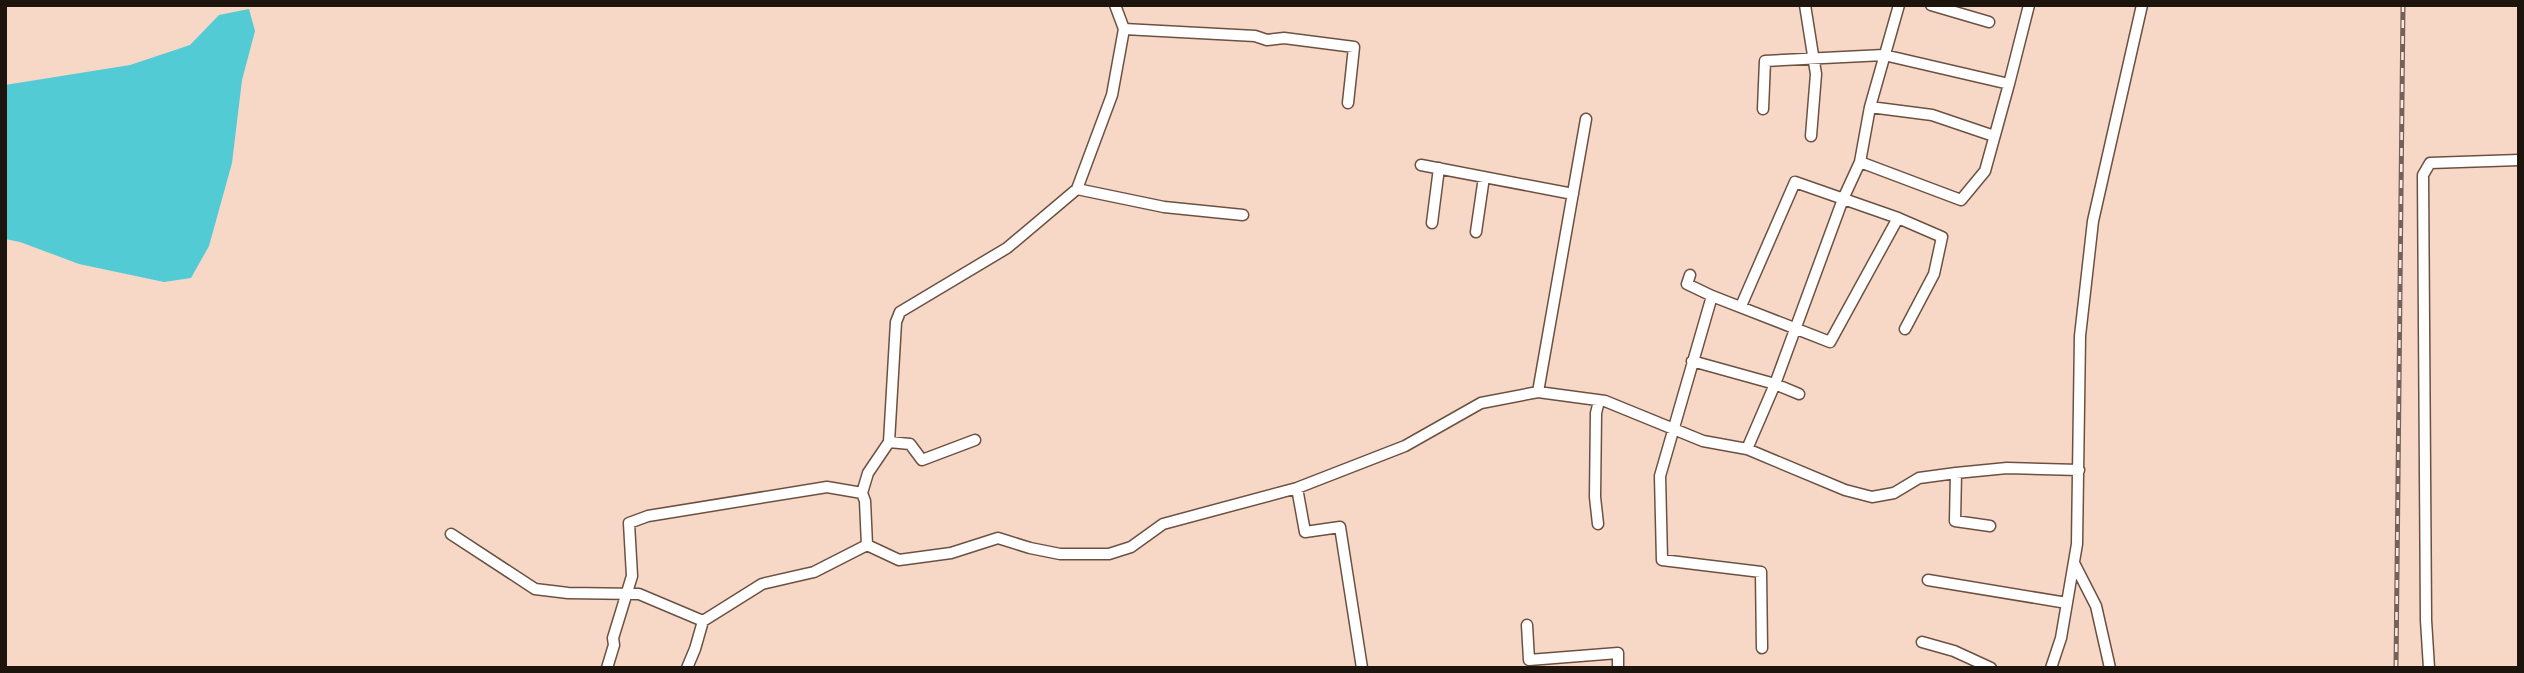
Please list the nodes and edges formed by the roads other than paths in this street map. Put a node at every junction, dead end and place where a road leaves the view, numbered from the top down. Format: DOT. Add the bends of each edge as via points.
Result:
graph roads {
  1 [pos="1115,5"];
  2 [pos="1805,5"];
  3 [pos="1899,5"];
  4 [pos="1931,5"];
  5 [pos="2029,5"];
  6 [pos="2142,5"];
  7 [pos="1989,22"];
  8 [pos="1124,29"];
  9 [pos="1884,55"];
  10 [pos="1812,58"];
  11 [pos="2009,84"];
  12 [pos="1348,103"];
  13 [pos="1870,107"];
  14 [pos="1763,108"];
  15 [pos="1586,119"];
  16 [pos="1811,136"];
  17 [pos="1994,136"];
  18 [pos="2519,160"];
  19 [pos="1860,162"];
  20 [pos="1421,165"];
  21 [pos="1439,169"];
  22 [pos="1484,177"];
  23 [pos="1077,189"];
  24 [pos="1573,194"];
  25 [pos="1843,199"];
  26 [pos="1243,215"];
  27 [pos="1898,218"];
  28 [pos="1432,223"];
  29 [pos="1476,232"];
  30 [pos="1689,275"];
  31 [pos="1712,296"];
  32 [pos="1741,306"];
  33 [pos="1796,327"];
  34 [pos="1905,330"];
  35 [pos="1692,361"];
  36 [pos="1775,384"];
  37 [pos="1538,392"];
  38 [pos="1799,394"];
  39 [pos="1599,401"];
  40 [pos="1673,430"];
  41 [pos="975,440"];
  42 [pos="889,442"];
  43 [pos="1747,449"];
  44 [pos="2078,470"];
  45 [pos="1956,473"];
  46 [pos="1297,488"];
  47 [pos="862,493"];
  48 [pos="1598,524"];
  49 [pos="1990,526"];
  50 [pos="451,534"];
  51 [pos="867,545"];
  52 [pos="2074,563"];
  53 [pos="1928,580"];
  54 [pos="627,594"];
  55 [pos="2067,603"];
  56 [pos="703,621"];
  57 [pos="1527,625"];
  58 [pos="1922,642"];
  59 [pos="1762,648"];
  60 [pos="607,668"];
  61 [pos="687,668"];
  62 [pos="1363,668"];
  63 [pos="1618,668"];
  64 [pos="1991,668"];
  65 [pos="2051,668"];
  66 [pos="2110,668"];
  67 [pos="2429,668"];
  1 -- 8 [label="street"];
  2 -- 10 [label="street"];
  3 -- 9 [label="street"];
  4 -- 7 [label="street"];
  5 -- 11 [label="street"];
  6 -- 44 [label="street" via="2093,221 2080,336"];
  8 -- 12 [label="street" via="1284,38 1354,47"];
  8 -- 23 [label="street" via="1112,95"];
  9 -- 10 [label="street"];
  9 -- 11 [label="street"];
  9 -- 13 [label="street"];
  10 -- 14 [label="street" via="1765,61"];
  10 -- 16 [label="street" via="1816,74"];
  11 -- 17 [label="street"];
  13 -- 17 [label="street" via="1931,115"];
  13 -- 19 [label="street"];
  15 -- 24 [label="street"];
  17 -- 19 [label="street" via="1985,171 1961,200"];
  18 -- 67 [label="street" via="2430,163 2423,175"];
  19 -- 25 [label="street"];
  20 -- 21 [label="street"];
  21 -- 22 [label="street"];
  21 -- 28 [label="street"];
  22 -- 24 [label="street"];
  22 -- 29 [label="street"];
  23 -- 26 [label="street" via="1164,207"];
  23 -- 42 [label="street" via="1007,248 900,312"];
  24 -- 37 [label="street"];
  25 -- 27 [label="street"];
  25 -- 32 [label="street" via="1795,182"];
  25 -- 33 [label="street"];
  27 -- 33 [label="street" via="1830,342"];
  27 -- 34 [label="street" via="1942,237 1934,274"];
  30 -- 31 [label="street" via="1687,284"];
  31 -- 32 [label="street"];
  31 -- 35 [label="street"];
  32 -- 33 [label="street"];
  33 -- 36 [label="street"];
  35 -- 36 [label="street"];
  35 -- 40 [label="street"];
  36 -- 38 [label="street"];
  36 -- 43 [label="street"];
  37 -- 39 [label="street"];
  37 -- 46 [label="street" via="1481,403 1405,446"];
  39 -- 40 [label="street"];
  39 -- 48 [label="street"];
  40 -- 43 [label="street"];
  40 -- 59 [label="street" via="1660,476 1662,560 1761,572"];
  41 -- 42 [label="street" via="922,460 910,444"];
  42 -- 47 [label="street" via="868,473"];
  43 -- 45 [label="street" via="1845,491 1872,497 1894,494 1919,478"];
  44 -- 45 [label="street" via="2007,468"];
  44 -- 52 [label="street"];
  45 -- 49 [label="street" via="1955,521"];
  46 -- 51 [label="street" via="1163,524 1131,547 1109,554 1060,554 998,538 951,553 899,560"];
  46 -- 62 [label="street" via="1305,532 1340,527"];
  47 -- 51 [label="street"];
  47 -- 54 [label="street" via="827,487 629,523 632,576"];
  50 -- 54 [label="street" via="535,589"];
  51 -- 56 [label="street" via="814,572 762,584"];
  52 -- 55 [label="street"];
  52 -- 66 [label="street" via="2096,606"];
  53 -- 55 [label="street"];
  54 -- 56 [label="street" via="639,594"];
  54 -- 60 [label="street"];
  55 -- 65 [label="street"];
  56 -- 61 [label="street"];
  57 -- 63 [label="street" via="1529,660 1618,653"];
  58 -- 64 [label="street"];
}
